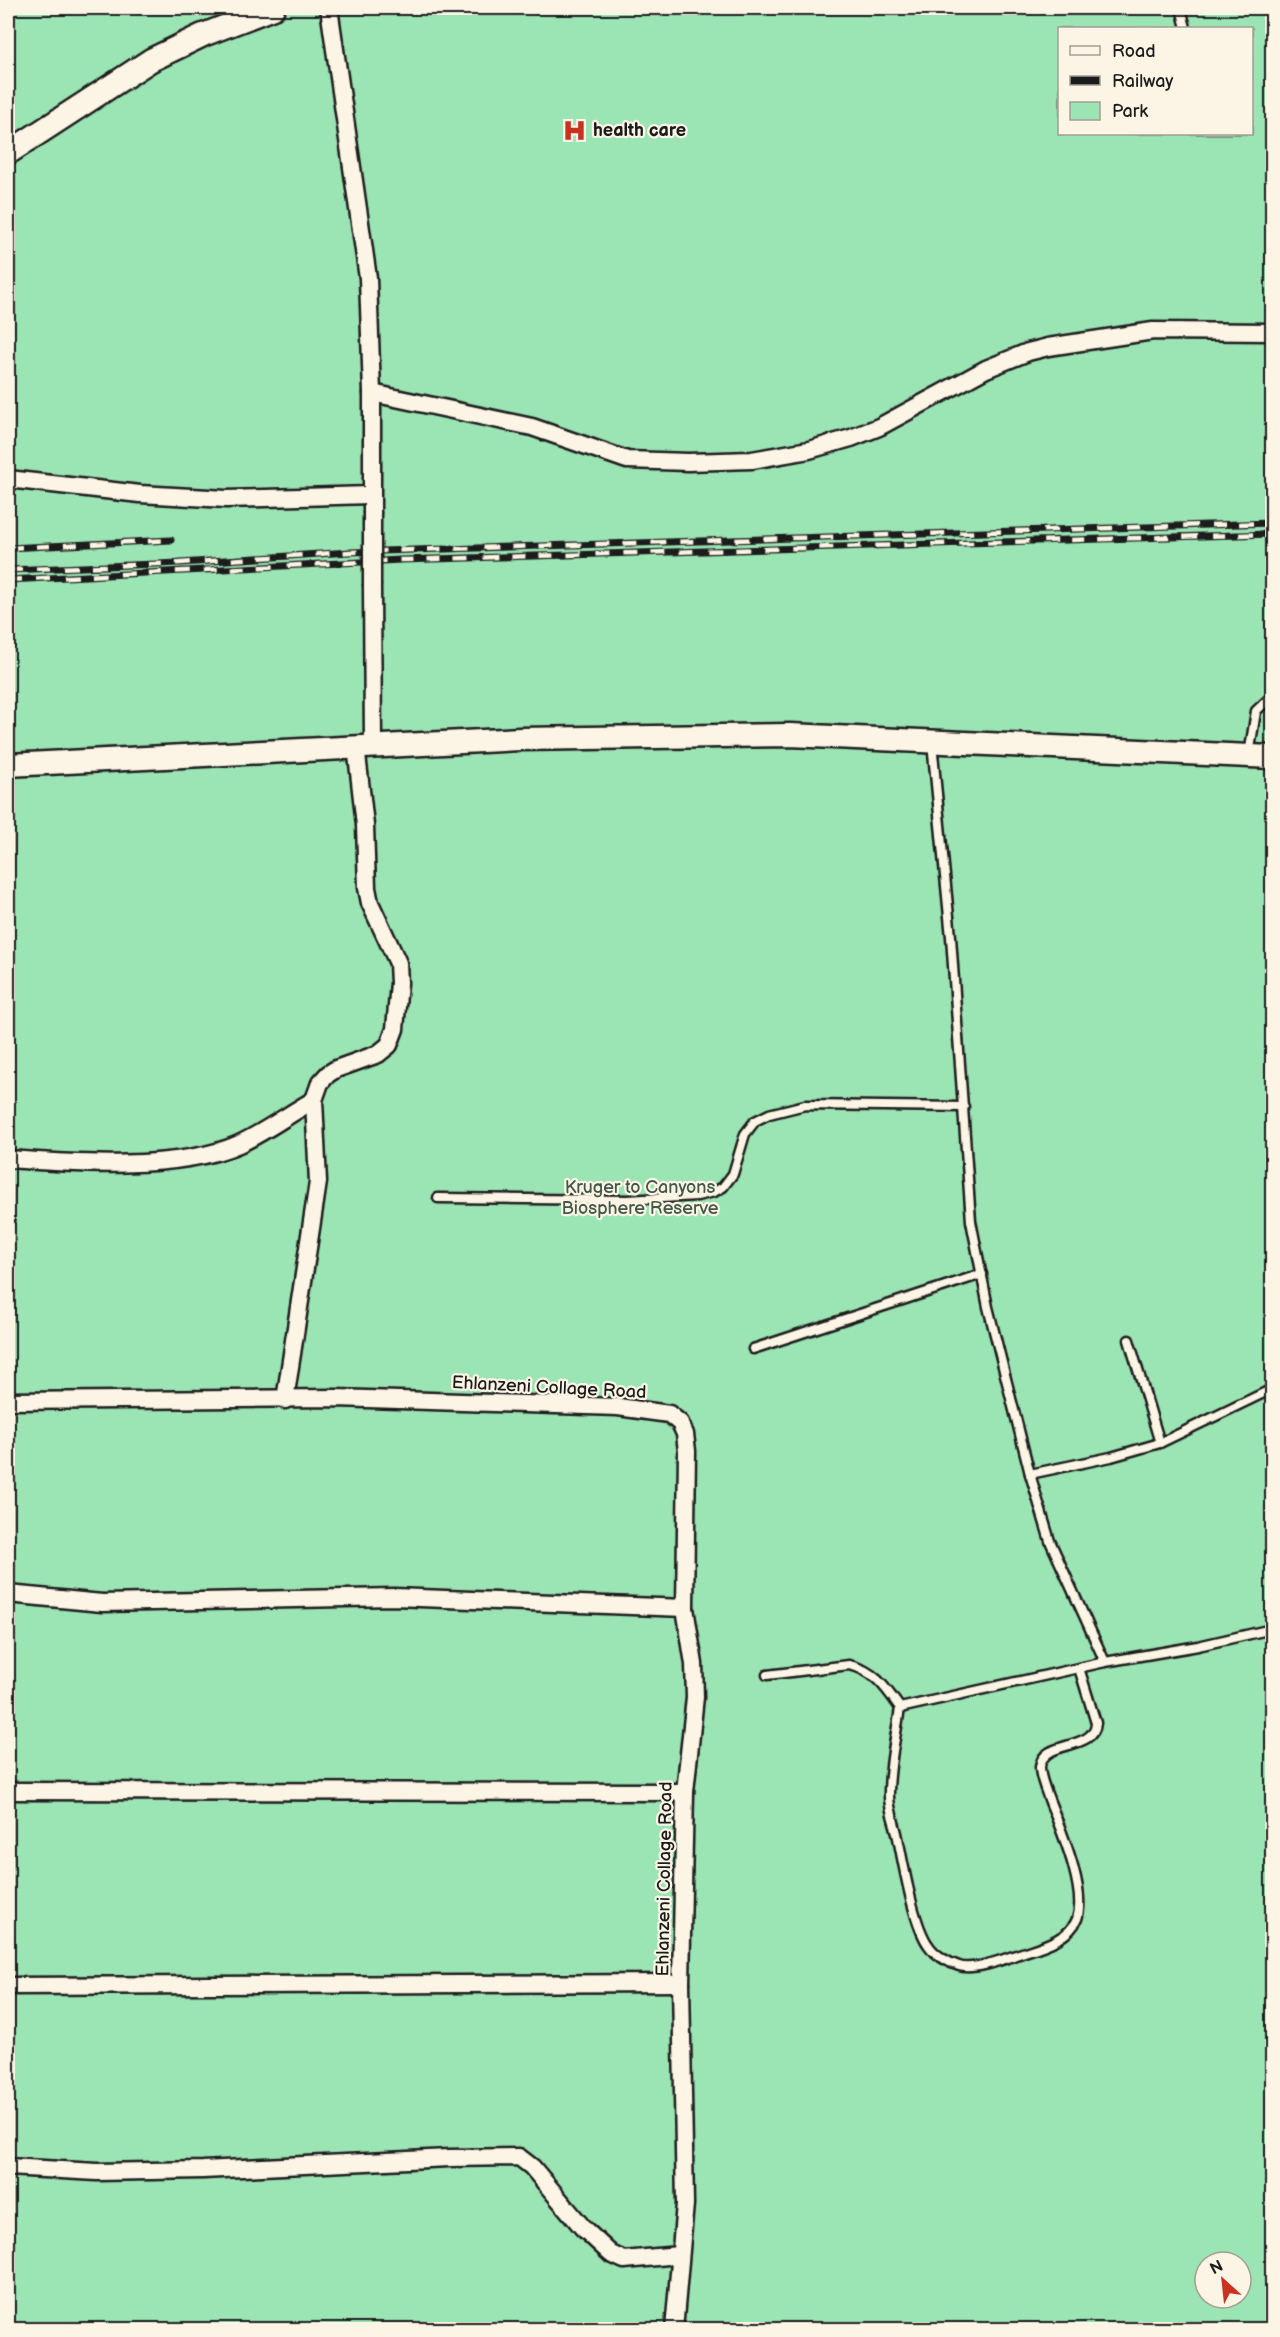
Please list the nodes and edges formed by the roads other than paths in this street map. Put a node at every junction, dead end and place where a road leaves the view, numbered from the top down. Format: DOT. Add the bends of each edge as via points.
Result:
graph roads {
  1 [pos="273,8"];
  2 [pos="329,8"];
  3 [pos="1181,8"];
  4 [pos="1186,27"];
  5 [pos="8,153"];
  6 [pos="1272,332"];
  7 [pos="372,393"];
  8 [pos="8,480"];
  9 [pos="371,495"];
  10 [pos="1272,696"];
  11 [pos="932,740"];
  12 [pos="364,746"];
  13 [pos="1249,756"];
  14 [pos="1272,758"];
  15 [pos="8,765"];
  16 [pos="314,1100"];
  17 [pos="964,1107"];
  18 [pos="8,1160"];
  19 [pos="438,1198"];
  20 [pos="982,1274"];
  21 [pos="1129,1340"];
  22 [pos="753,1349"];
  23 [pos="1272,1389"];
  24 [pos="285,1400"];
  25 [pos="8,1401"];
  26 [pos="1160,1443"];
  27 [pos="1030,1474"];
  28 [pos="8,1594"];
  29 [pos="685,1608"];
  30 [pos="1272,1629"];
  31 [pos="1104,1662"];
  32 [pos="1079,1668"];
  33 [pos="767,1675"];
  34 [pos="900,1708"];
  35 [pos="8,1791"];
  36 [pos="685,1792"];
  37 [pos="681,1983"];
  38 [pos="8,1986"];
  39 [pos="8,2167"];
  40 [pos="679,2255"];
  41 [pos="674,2330"];
  1 -- 5 [label="street" via="151,60"];
  2 -- 7 [label="street" via="368,278"];
  3 -- 4 [label="lane"];
  6 -- 7 [label="street" via="1153,331 1047,346 986,369 851,438 752,460 627,460 532,427"];
  7 -- 9 [label="street"];
  8 -- 9 [label="street" via="226,499"];
  9 -- 12 [label="street, bridge" via="372,586"];
  10 -- 13 [label="lane" via="1256,711"];
  11 -- 12 [label="street" via="738,735"];
  11 -- 13 [label="street"];
  11 -- 17 [label="lane"];
  12 -- 15 [label="street"];
  12 -- 16 [label="street" via="369,895 398,963 395,1029 389,1045 378,1053 328,1074"];
  13 -- 14 [label="street"];
  16 -- 18 [label="street" via="238,1144 209,1154 144,1163"];
  16 -- 24 [label="street" via="318,1182"];
  17 -- 19 [label="lane" via="805,1105 769,1114 755,1121 745,1134 733,1174 723,1187 698,1197"];
  17 -- 20 [label="lane" via="971,1221"];
  20 -- 22 [label="lane"];
  20 -- 27 [label="lane"];
  21 -- 26 [label="lane"];
  23 -- 26 [label="lane"];
  24 -- 25 [label="street, Ehlanzeni Collage Road"];
  24 -- 29 [label="street, Ehlanzeni Collage Road" via="336,1398 618,1407 669,1414 680,1423 687,1451"];
  26 -- 27 [label="lane"];
  27 -- 31 [label="lane" via="1050,1541"];
  28 -- 29 [label="street" via="102,1603 394,1597"];
  29 -- 36 [label="street, Ehlanzeni Collage Road" via="695,1697"];
  30 -- 31 [label="lane"];
  31 -- 32 [label="lane"];
  32 -- 34 [label="lane"];
  32 -- 34 [label="lane" via="1096,1729 1085,1739 1049,1753 1040,1766 1076,1878 1077,1920 1067,1933 1048,1943 995,1963 961,1967 952,1963 929,1947 919,1925 888,1796"];
  33 -- 34 [label="lane" via="849,1665 876,1677"];
  35 -- 36 [label="street"];
  36 -- 37 [label="street, Ehlanzeni Collage Road"];
  37 -- 38 [label="street"];
  37 -- 40 [label="street, Ehlanzeni Collage Road" via="684,2204"];
  39 -- 40 [label="street" via="121,2172 519,2157 610,2254 624,2260"];
  40 -- 41 [label="street, Ehlanzeni Collage Road"];
}
